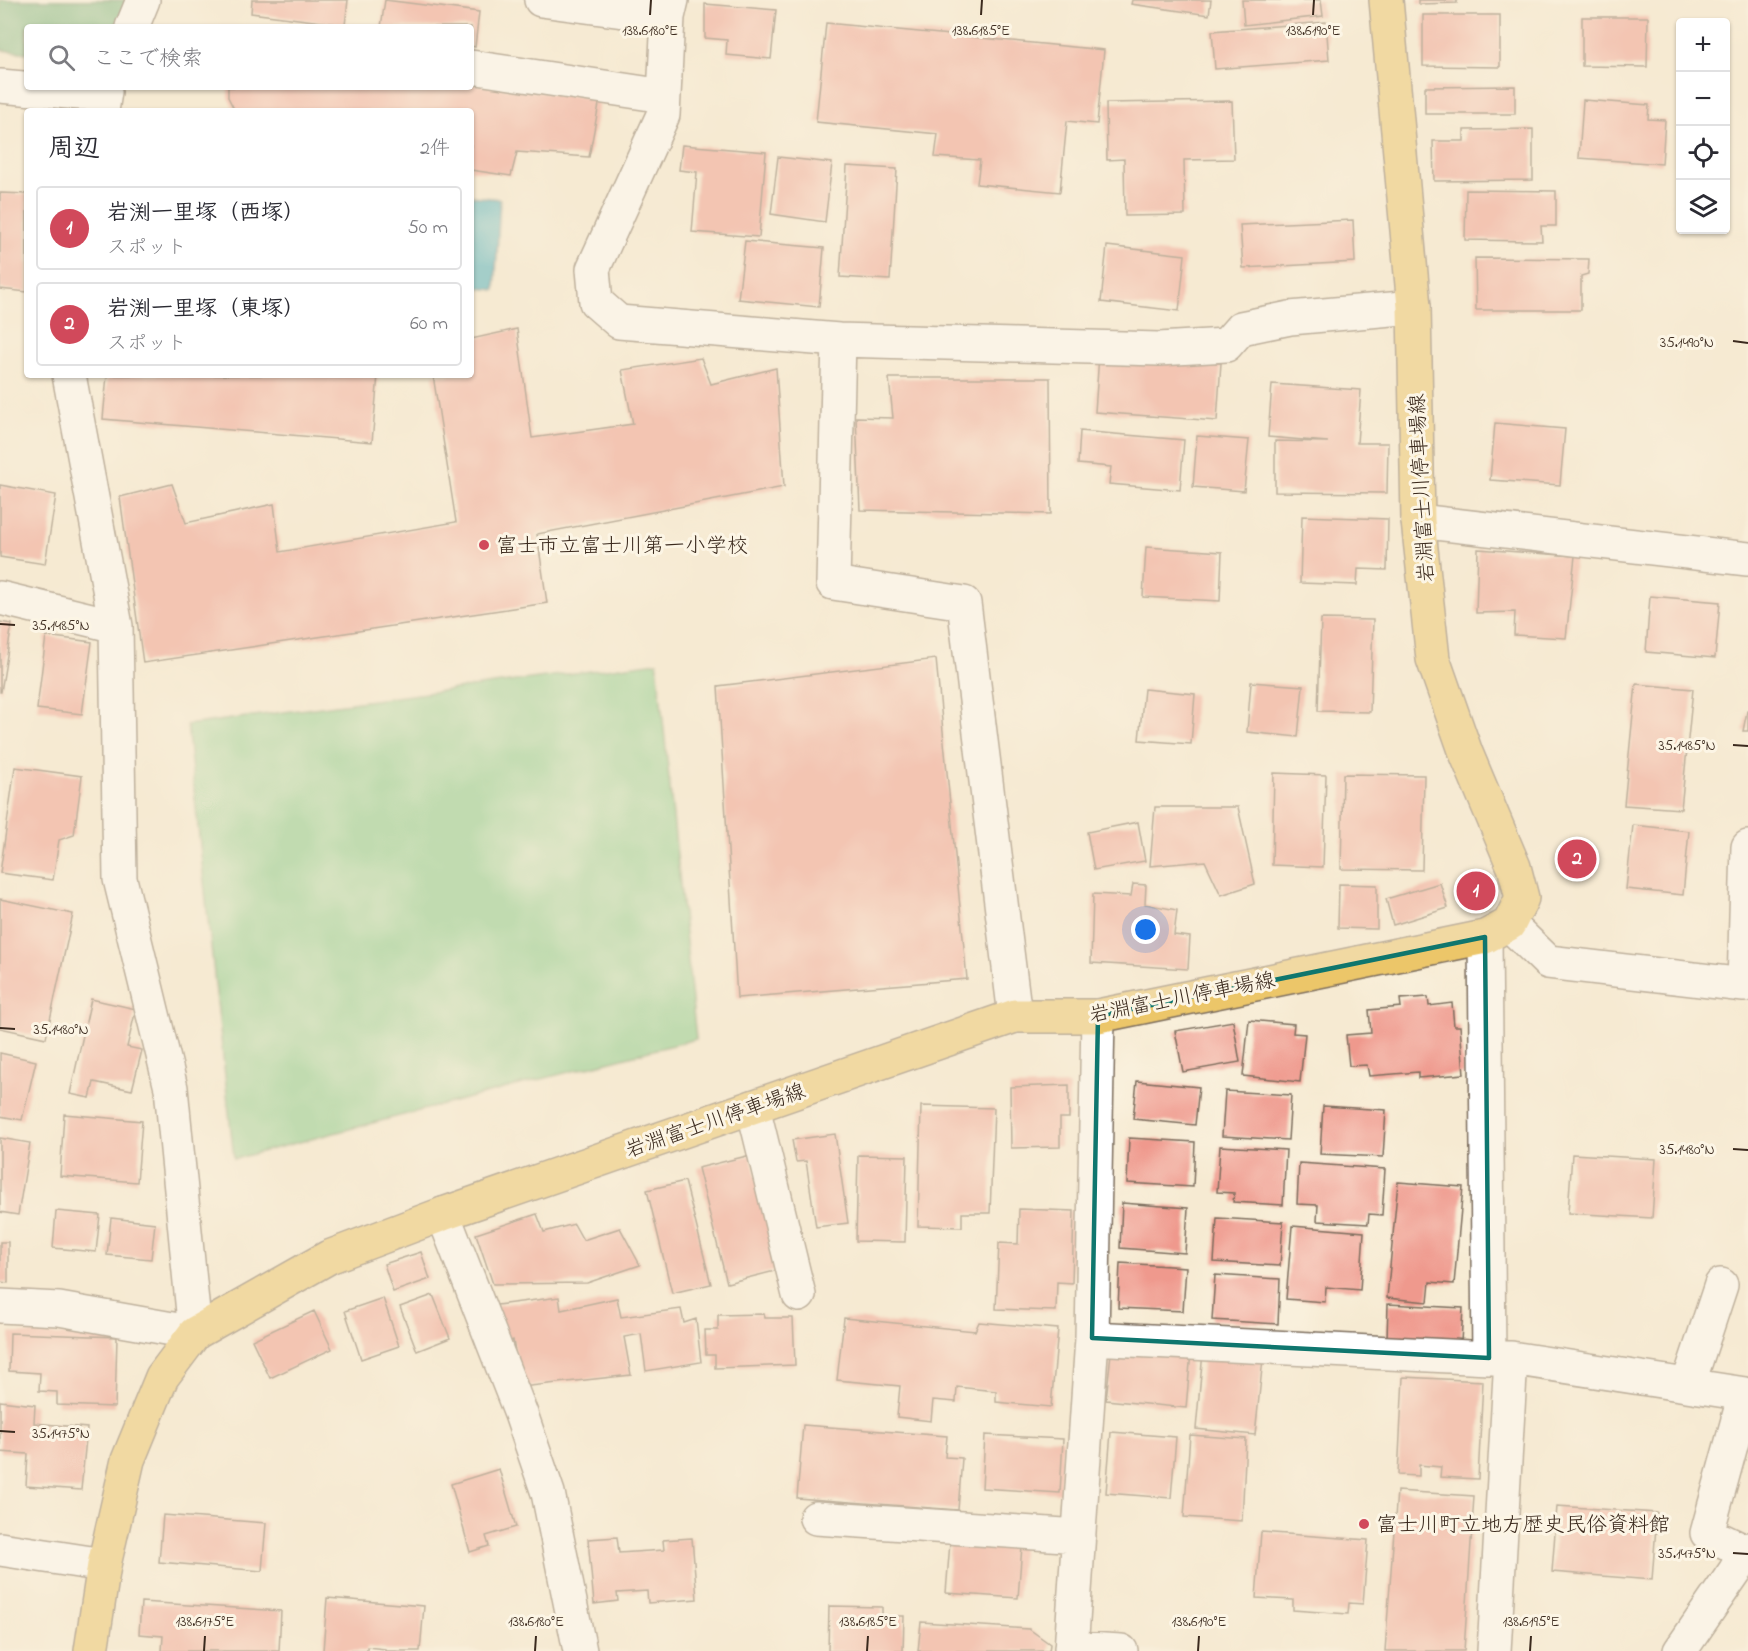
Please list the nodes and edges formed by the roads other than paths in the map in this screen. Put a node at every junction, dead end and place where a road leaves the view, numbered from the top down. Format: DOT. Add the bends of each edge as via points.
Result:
graph roads {
  1 [pos="143,0"];
  2 [pos="541,0"];
  3 [pos="1386,0"];
  4 [pos="670,8"];
  5 [pos="133,24"];
  6 [pos="474,67"];
  7 [pos="0,86"];
  8 [pos="24,88"];
  9 [pos="46,90"];
  10 [pos="108,94"];
  11 [pos="664,96"];
  12 [pos="1414,307"];
  13 [pos="839,340"];
  14 [pos="70,378"];
  15 [pos="1418,521"];
  16 [pos="1748,559"];
  17 [pos="0,598"];
  18 [pos="116,626"];
  19 [pos="1748,847"];
  20 [pos="1497,931"];
  21 [pos="1015,1016"];
  22 [pos="1098,1016"];
  23 [pos="753,1107"];
  24 [pos="443,1214"];
  25 [pos="1721,1285"];
  26 [pos="799,1295"];
  27 [pos="0,1305"];
  28 [pos="195,1333"];
  29 [pos="1092,1338"];
  30 [pos="1500,1358"];
  31 [pos="1688,1385"];
  32 [pos="816,1518"];
  33 [pos="1079,1536"];
  34 [pos="0,1549"];
  35 [pos="1747,1550"];
  36 [pos="104,1564"];
  37 [pos="1071,1649"];
  38 [pos="91,1651"];
  39 [pos="580,1651"];
  40 [pos="1121,1651"];
  41 [pos="1494,1651"];
  42 [pos="1680,1651"];
  1 -- 5 [label="street"];
  2 -- 4 [label="street"];
  3 -- 12 [label="main road, 岩淵富士川停車場線"];
  4 -- 11 [label="street"];
  6 -- 11 [label="street"];
  7 -- 8 [label="street"];
  9 -- 10 [label="street"];
  11 -- 13 [label="street" via="663,115 593,269 596,302 619,322"];
  12 -- 13 [label="street" via="1290,318 1241,328 1226,345 1170,348"];
  12 -- 15 [label="main road, 岩淵富士川停車場線"];
  13 -- 21 [label="street" via="833,583 964,603"];
  14 -- 18 [label="street"];
  15 -- 16 [label="street"];
  15 -- 20 [label="main road, 岩淵富士川停車場線" via="1434,659 1466,753 1514,867 1521,898"];
  17 -- 18 [label="street"];
  18 -- 28 [label="street" via="120,879 171,1088"];
  19 -- 20 [label="street" via="1744,985 1548,962"];
  20 -- 22 [label="main road, 岩淵富士川停車場線"];
  20 -- 30 [label="street"];
  21 -- 22 [label="main road, 岩淵富士川停車場線"];
  21 -- 23 [label="main road, 岩淵富士川停車場線"];
  22 -- 29 [label="street"];
  23 -- 24 [label="main road, 岩淵富士川停車場線"];
  23 -- 26 [label="street"];
  24 -- 28 [label="main road, 岩淵富士川停車場線" via="329,1257"];
  24 -- 39 [label="street" via="548,1493"];
  25 -- 31 [label="street"];
  27 -- 28 [label="street" via="59,1309"];
  28 -- 36 [label="main road, 岩淵富士川停車場線" via="162,1377 128,1460"];
  29 -- 30 [label="street"];
  29 -- 33 [label="street"];
  30 -- 31 [label="street"];
  30 -- 41 [label="street"];
  31 -- 35 [label="street" via="1745,1394 1707,1533"];
  32 -- 33 [label="street"];
  33 -- 37 [label="street"];
  34 -- 36 [label="street"];
  35 -- 42 [label="street"];
  36 -- 38 [label="main road, 岩淵富士川停車場線"];
  37 -- 40 [label="street"];
}
